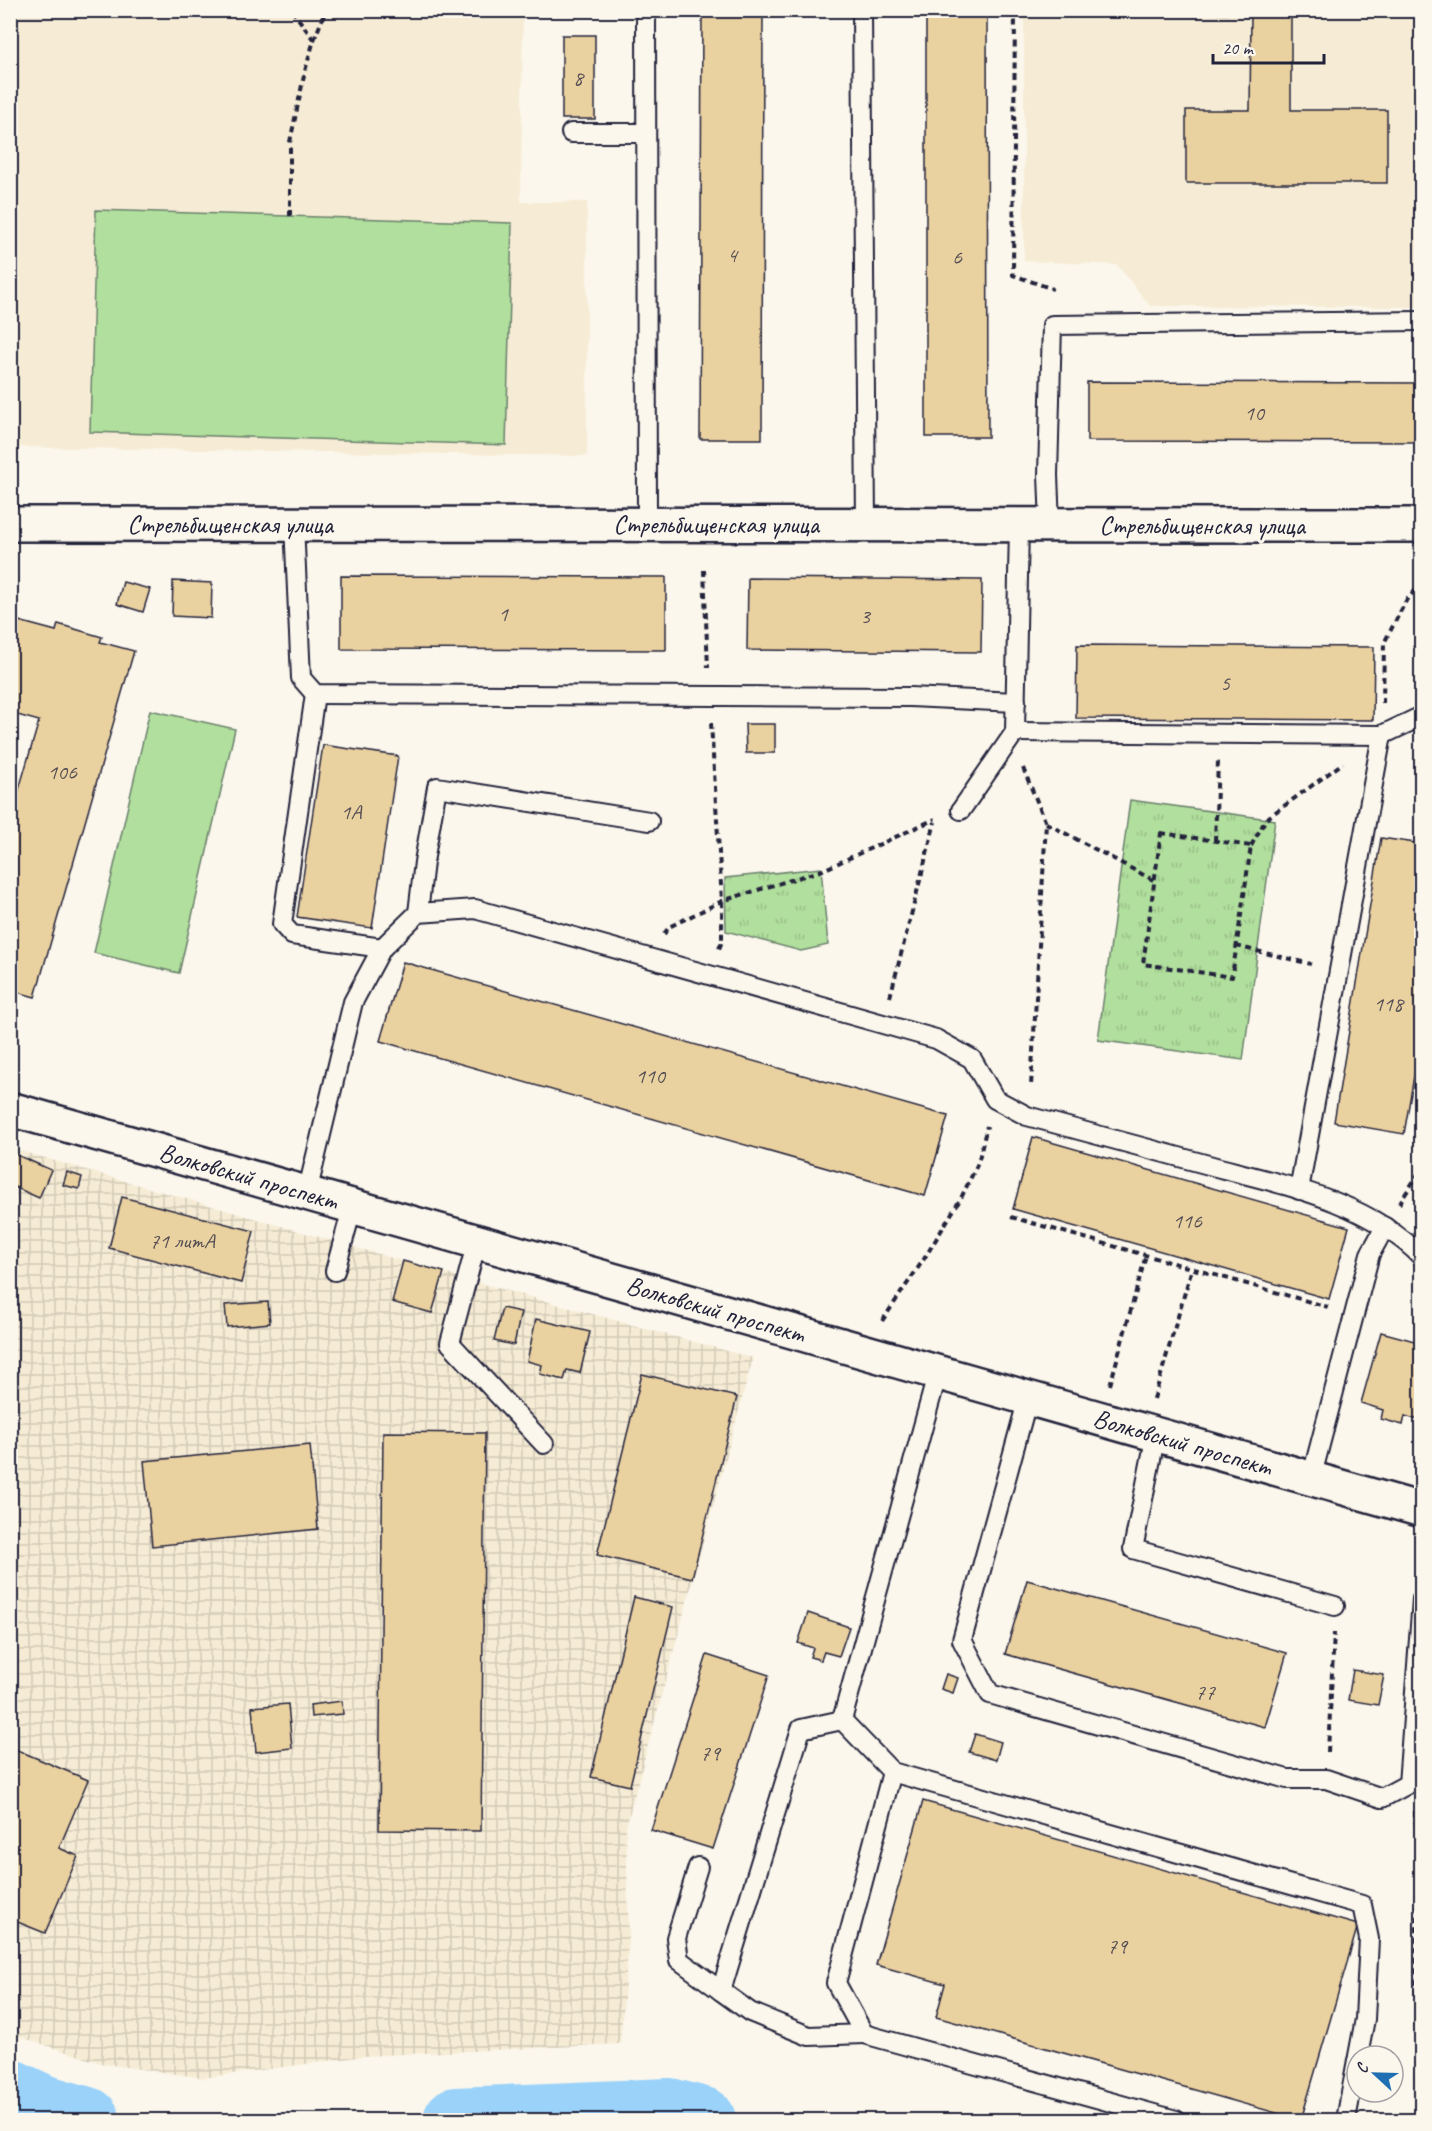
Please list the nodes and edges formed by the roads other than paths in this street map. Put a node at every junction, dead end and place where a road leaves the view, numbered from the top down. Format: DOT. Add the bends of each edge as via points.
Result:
graph roads {
  1 [pos="646,10"];
  2 [pos="862,10"];
  3 [pos="571,133"];
  4 [pos="646,134"];
  5 [pos="1422,321"];
  6 [pos="10,524"];
  7 [pos="294,524"];
  8 [pos="647,524"];
  9 [pos="867,525"];
  10 [pos="1035,525"];
  11 [pos="1422,525"];
  12 [pos="315,694"];
  13 [pos="1016,702"];
  14 [pos="1422,716"];
  15 [pos="1016,732"];
  16 [pos="1382,735"];
  17 [pos="961,810"];
  18 [pos="649,821"];
  19 [pos="418,913"];
  20 [pos="382,948"];
  21 [pos="10,1108"];
  22 [pos="1299,1190"];
  23 [pos="307,1193"];
  24 [pos="353,1206"];
  25 [pos="1384,1227"];
  26 [pos="477,1241"];
  27 [pos="1422,1257"];
  28 [pos="335,1271"];
  29 [pos="938,1372"];
  30 [pos="1028,1398"];
  31 [pos="1154,1420"];
  32 [pos="544,1444"];
  33 [pos="1311,1479"];
  34 [pos="1422,1510"];
  35 [pos="1422,1599"];
  36 [pos="1335,1606"];
  37 [pos="842,1720"];
  38 [pos="892,1772"];
  39 [pos="698,1867"];
  40 [pos="721,1991"];
  41 [pos="864,2034"];
  42 [pos="1360,2044"];
  43 [pos="1349,2104"];
  44 [pos="1176,2121"];
  45 [pos="1346,2121"];
  1 -- 4 [label="lane"];
  2 -- 9 [label="lane"];
  3 -- 4 [label="lane"];
  4 -- 8 [label="lane"];
  5 -- 10 [label="lane" via="1052,325 1048,475"];
  6 -- 7 [label="street, Стрельбищенская улица"];
  7 -- 8 [label="street, Стрельбищенская улица"];
  7 -- 12 [label="lane" via="301,678"];
  8 -- 9 [label="street, Стрельбищенская улица"];
  9 -- 10 [label="street, Стрельбищенская улица"];
  10 -- 11 [label="street, Стрельбищенская улица"];
  10 -- 13 [label="lane"];
  12 -- 13 [label="lane" via="910,697"];
  12 -- 20 [label="lane" via="282,924 292,935"];
  13 -- 15 [label="lane"];
  14 -- 16 [label="lane"];
  15 -- 16 [label="lane"];
  15 -- 17 [label="lane"];
  16 -- 22 [label="lane"];
  18 -- 19 [label="lane" via="437,787"];
  19 -- 20 [label="lane"];
  19 -- 22 [label="lane" via="475,909 936,1039 972,1059 995,1099 1027,1116"];
  20 -- 23 [label="lane" via="353,1002"];
  21 -- 23 [label="street, Волковский проспект"];
  22 -- 25 [label="lane" via="1347,1207"];
  23 -- 24 [label="street, Волковский проспект"];
  24 -- 26 [label="street, Волковский проспект"];
  24 -- 28 [label="lane"];
  25 -- 27 [label="lane"];
  25 -- 33 [label="lane" via="1370,1254"];
  26 -- 29 [label="street, Волковский проспект"];
  26 -- 32 [label="lane" via="450,1343"];
  29 -- 30 [label="street, Волковский проспект"];
  29 -- 37 [label="lane"];
  30 -- 31 [label="street, Волковский проспект"];
  30 -- 35 [label="lane" via="962,1640 990,1694 1287,1779 1326,1779 1382,1798 1408,1784"];
  31 -- 33 [label="street, Волковский проспект"];
  31 -- 36 [label="lane" via="1133,1549"];
  33 -- 34 [label="street, Волковский проспект"];
  37 -- 38 [label="lane"];
  37 -- 40 [label="lane" via="801,1729"];
  38 -- 41 [label="lane" via="836,1983"];
  38 -- 42 [label="lane" via="1362,1905 1369,1939"];
  39 -- 40 [label="lane" via="676,1938 679,1960"];
  40 -- 41 [label="lane" via="750,2012 809,2036"];
  41 -- 44 [label="lane"];
  43 -- 45 [label="lane"];
}
